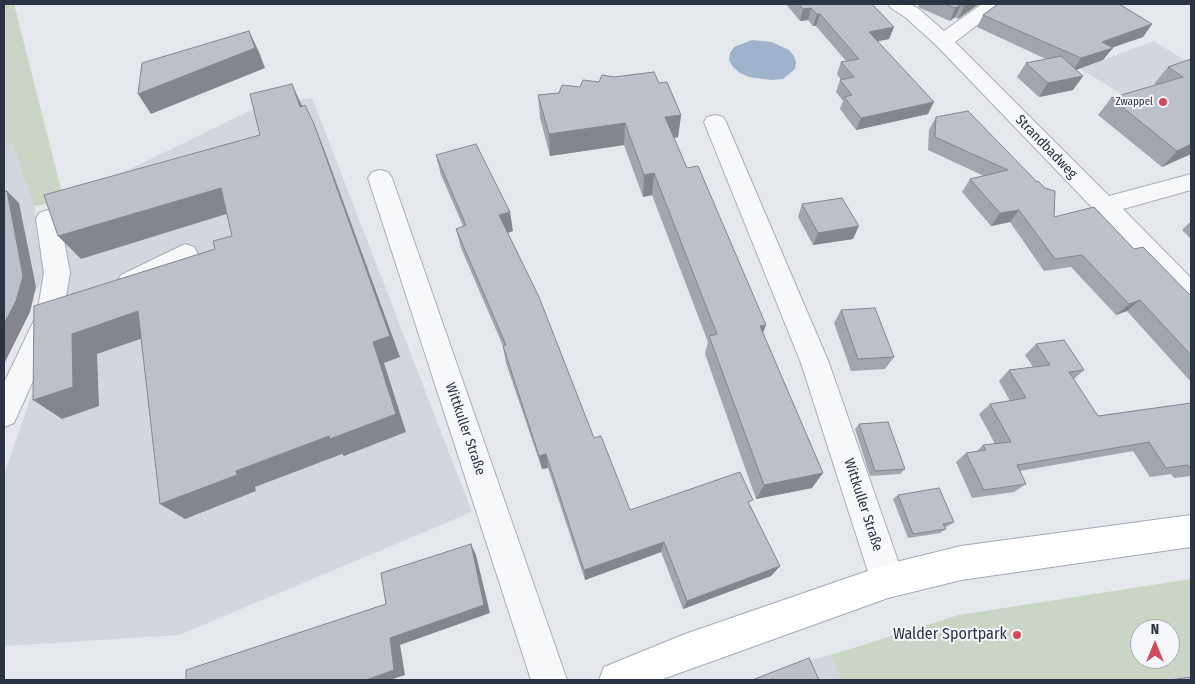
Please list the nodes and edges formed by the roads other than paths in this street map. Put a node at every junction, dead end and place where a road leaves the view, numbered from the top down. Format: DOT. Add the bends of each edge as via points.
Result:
graph roads {
  1 [pos="897,4"];
  2 [pos="994,4"];
  3 [pos="943,41"];
  4 [pos="715,122"];
  5 [pos="380,178"];
  6 [pos="1191,182"];
  7 [pos="1104,206"];
  8 [pos="48,219"];
  9 [pos="185,254"];
  10 [pos="1191,294"];
  11 [pos="105,295"];
  12 [pos="78,306"];
  13 [pos="50,314"];
  14 [pos="4,414"];
  15 [pos="1191,531"];
  16 [pos="888,581"];
  17 [pos="549,680"];
  18 [pos="617,680"];
  1 -- 3 [label="street, Strandbadweg"];
  2 -- 3 [label="street"];
  3 -- 7 [label="street, Strandbadweg"];
  4 -- 16 [label="street, Wittkuller Straße" via="815,363"];
  5 -- 17 [label="street, Wittkuller Straße"];
  6 -- 7 [label="street"];
  7 -- 10 [label="street, Strandbadweg"];
  8 -- 13 [label="street" via="57,273"];
  9 -- 11 [label="street"];
  12 -- 13 [label="street"];
  13 -- 14 [label="street"];
  15 -- 16 [label="main road" via="961,563"];
  16 -- 18 [label="main road" via="685,652"];
}
